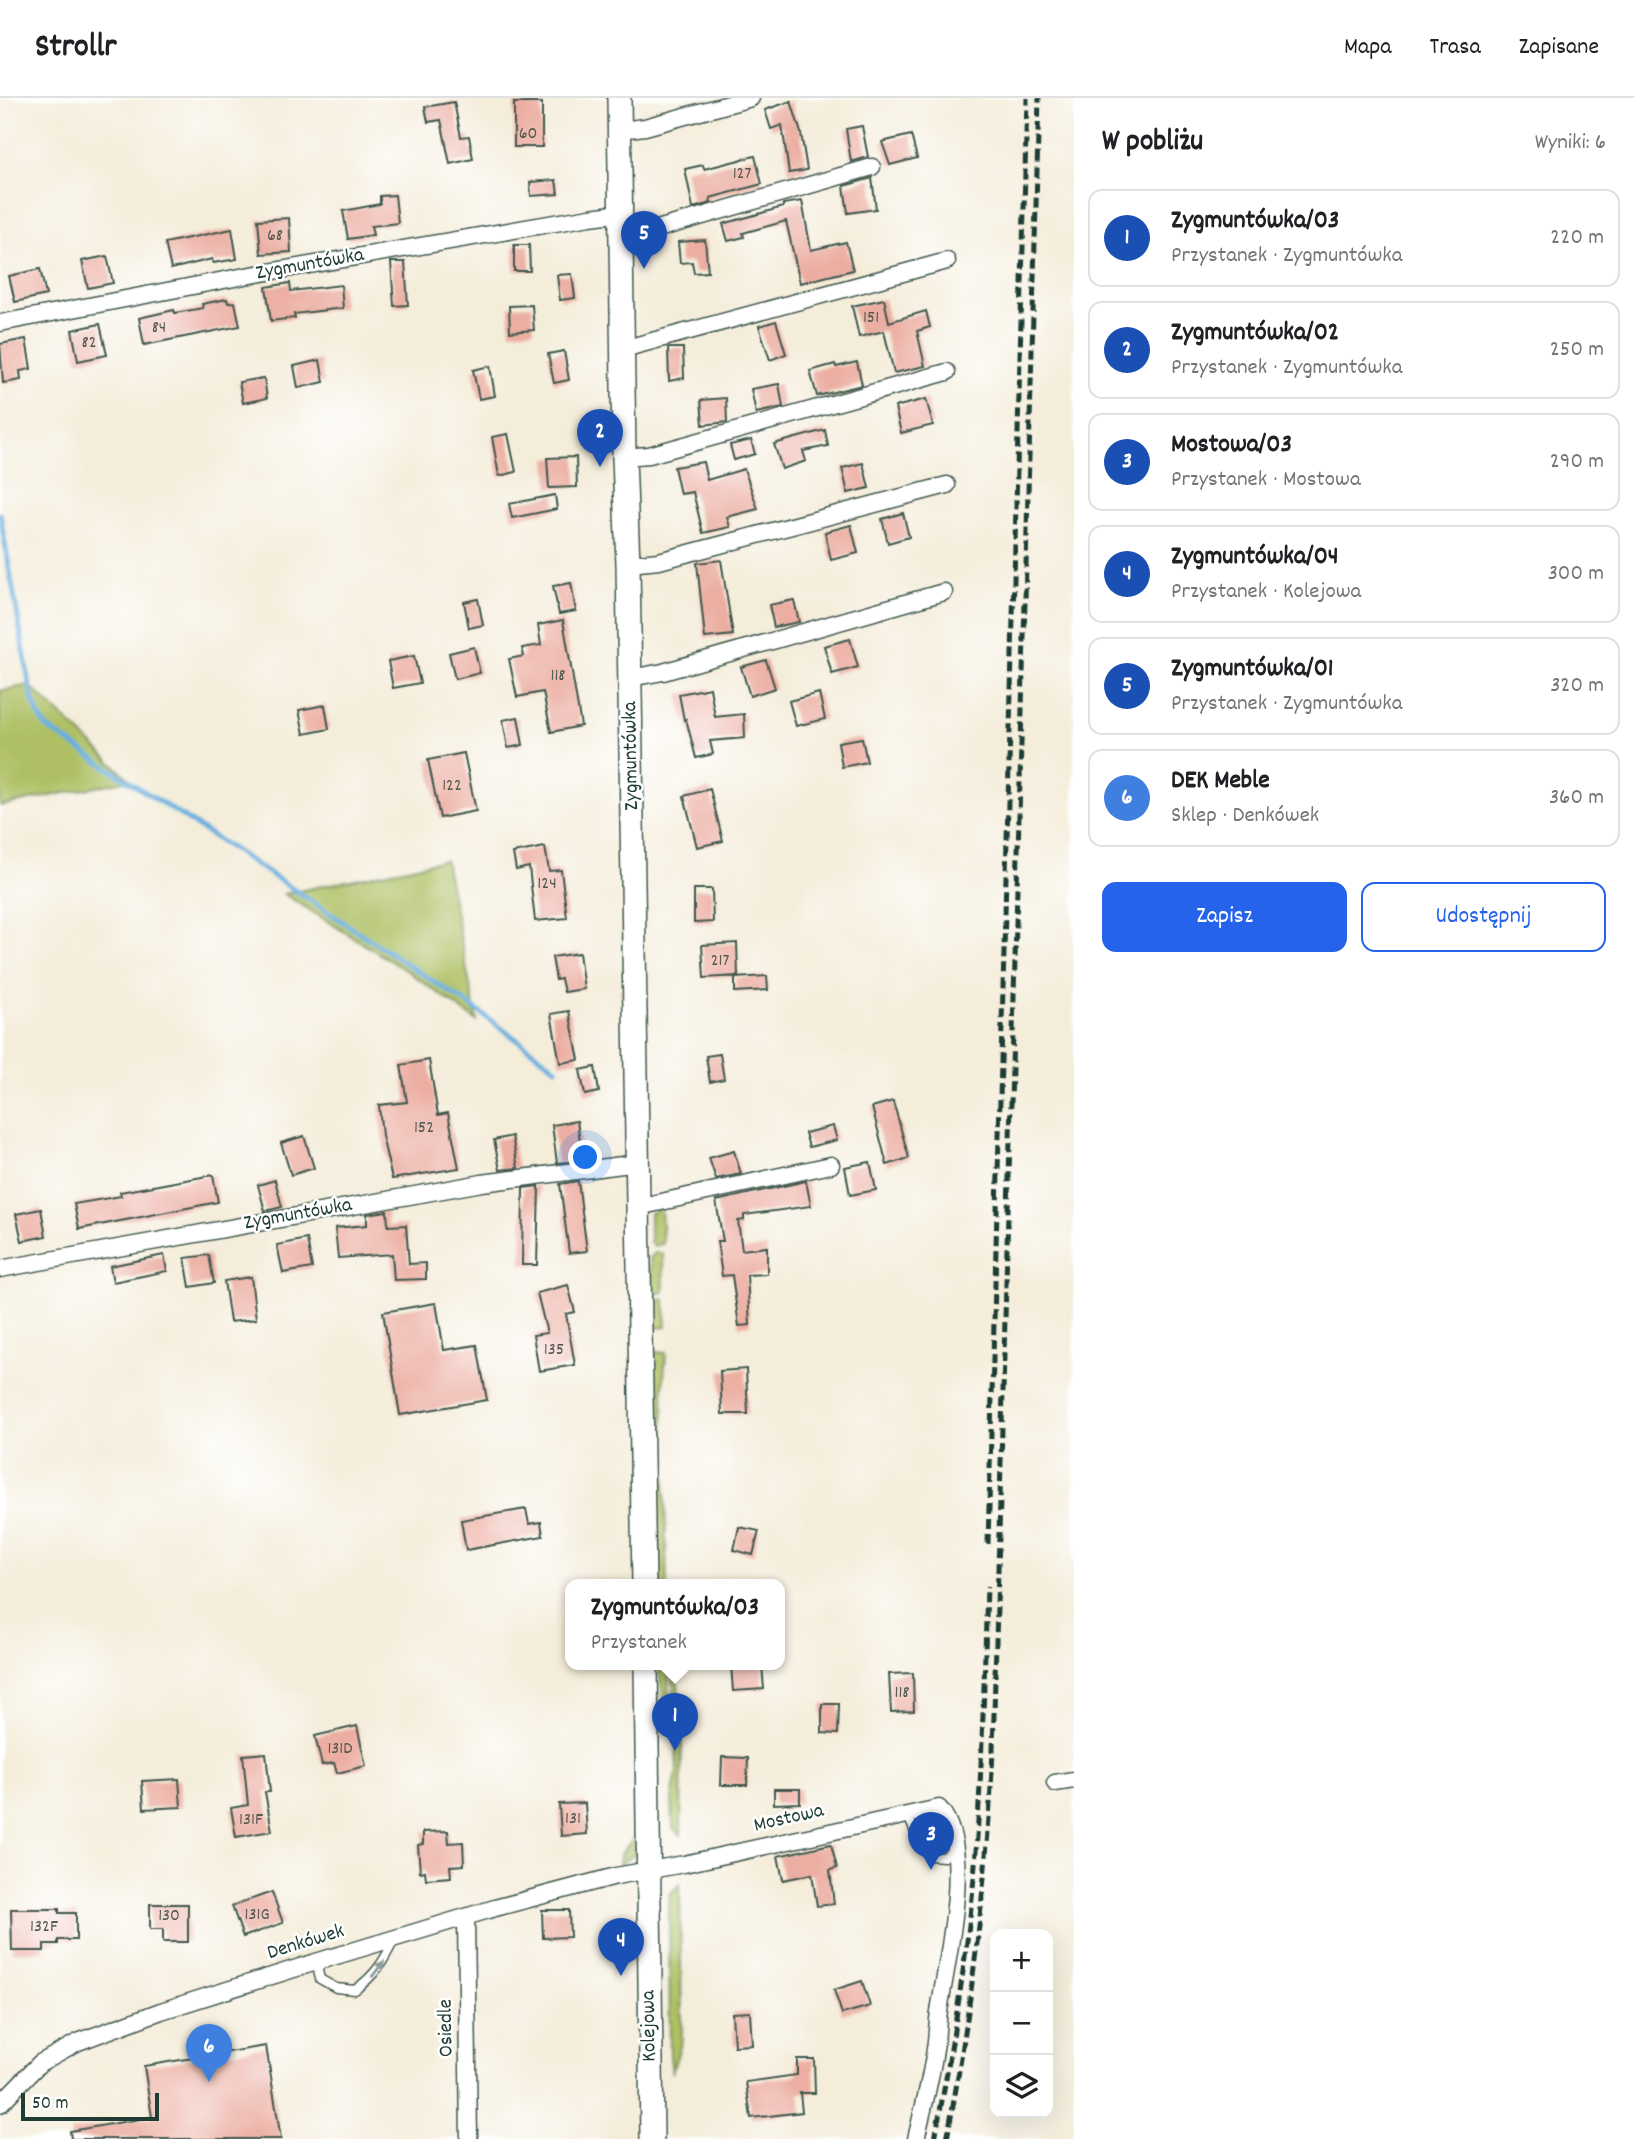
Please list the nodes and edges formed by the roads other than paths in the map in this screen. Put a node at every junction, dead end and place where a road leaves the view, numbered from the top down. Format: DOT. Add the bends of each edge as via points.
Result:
graph roads {
  1 [pos="620,98"];
  2 [pos="751,98"];
  3 [pos="620,130"];
  4 [pos="872,167"];
  5 [pos="622,224"];
  6 [pos="947,261"];
  7 [pos="0,323"];
  8 [pos="623,349"];
  9 [pos="947,372"];
  10 [pos="624,457"];
  11 [pos="947,485"];
  12 [pos="628,564"];
  13 [pos="944,592"];
  14 [pos="630,678"];
  15 [pos="638,1163"];
  16 [pos="831,1165"];
  17 [pos="638,1207"];
  18 [pos="0,1269"];
  19 [pos="645,1579"];
  20 [pos="646,1670"];
  21 [pos="1074,1780"];
  22 [pos="1055,1783"];
  23 [pos="907,1814"];
  24 [pos="954,1848"];
  25 [pos="648,1871"];
  26 [pos="466,1917"];
  27 [pos="396,1937"];
  28 [pos="316,1962"];
  29 [pos="0,2104"];
  30 [pos="469,2139"];
  31 [pos="652,2139"];
  32 [pos="916,2139"];
  1 -- 3 [label="street, Zygmuntówka"];
  2 -- 3 [label="street"];
  3 -- 5 [label="street, Zygmuntówka"];
  4 -- 5 [label="street" via="653,230"];
  5 -- 7 [label="street, Zygmuntówka" via="259,274"];
  5 -- 8 [label="street, Zygmuntówka"];
  6 -- 8 [label="street"];
  8 -- 10 [label="street, Zygmuntówka"];
  9 -- 10 [label="street" via="649,455"];
  10 -- 12 [label="street, Zygmuntówka"];
  11 -- 12 [label="street" via="659,561"];
  12 -- 14 [label="street, Zygmuntówka"];
  13 -- 14 [label="street"];
  14 -- 15 [label="street, Zygmuntówka"];
  15 -- 17 [label="street, Zygmuntówka"];
  15 -- 18 [label="street, Zygmuntówka" via="482,1182"];
  16 -- 17 [label="street"];
  17 -- 19 [label="street, Zygmuntówka"];
  20 -- 25 [label="street"];
  21 -- 22 [label="street"];
  23 -- 24 [label="lane" via="921,1846 931,1856 944,1857"];
  23 -- 24 [label="street, Mostowa" via="939,1808 947,1817"];
  23 -- 25 [label="street, Mostowa"];
  24 -- 32 [label="street" via="956,1900 946,1977"];
  25 -- 26 [label="street, Denkówek"];
  25 -- 31 [label="street, Kolejowa"];
  26 -- 27 [label="street, Denkówek"];
  26 -- 30 [label="street, Osiedle"];
  27 -- 28 [label="street, Denkówek"];
  28 -- 27 [label="lane, one-way" via="320,1979 336,1988 355,1990 382,1965"];
  28 -- 29 [label="street, Denkówek" via="78,2042 40,2063"];
}
